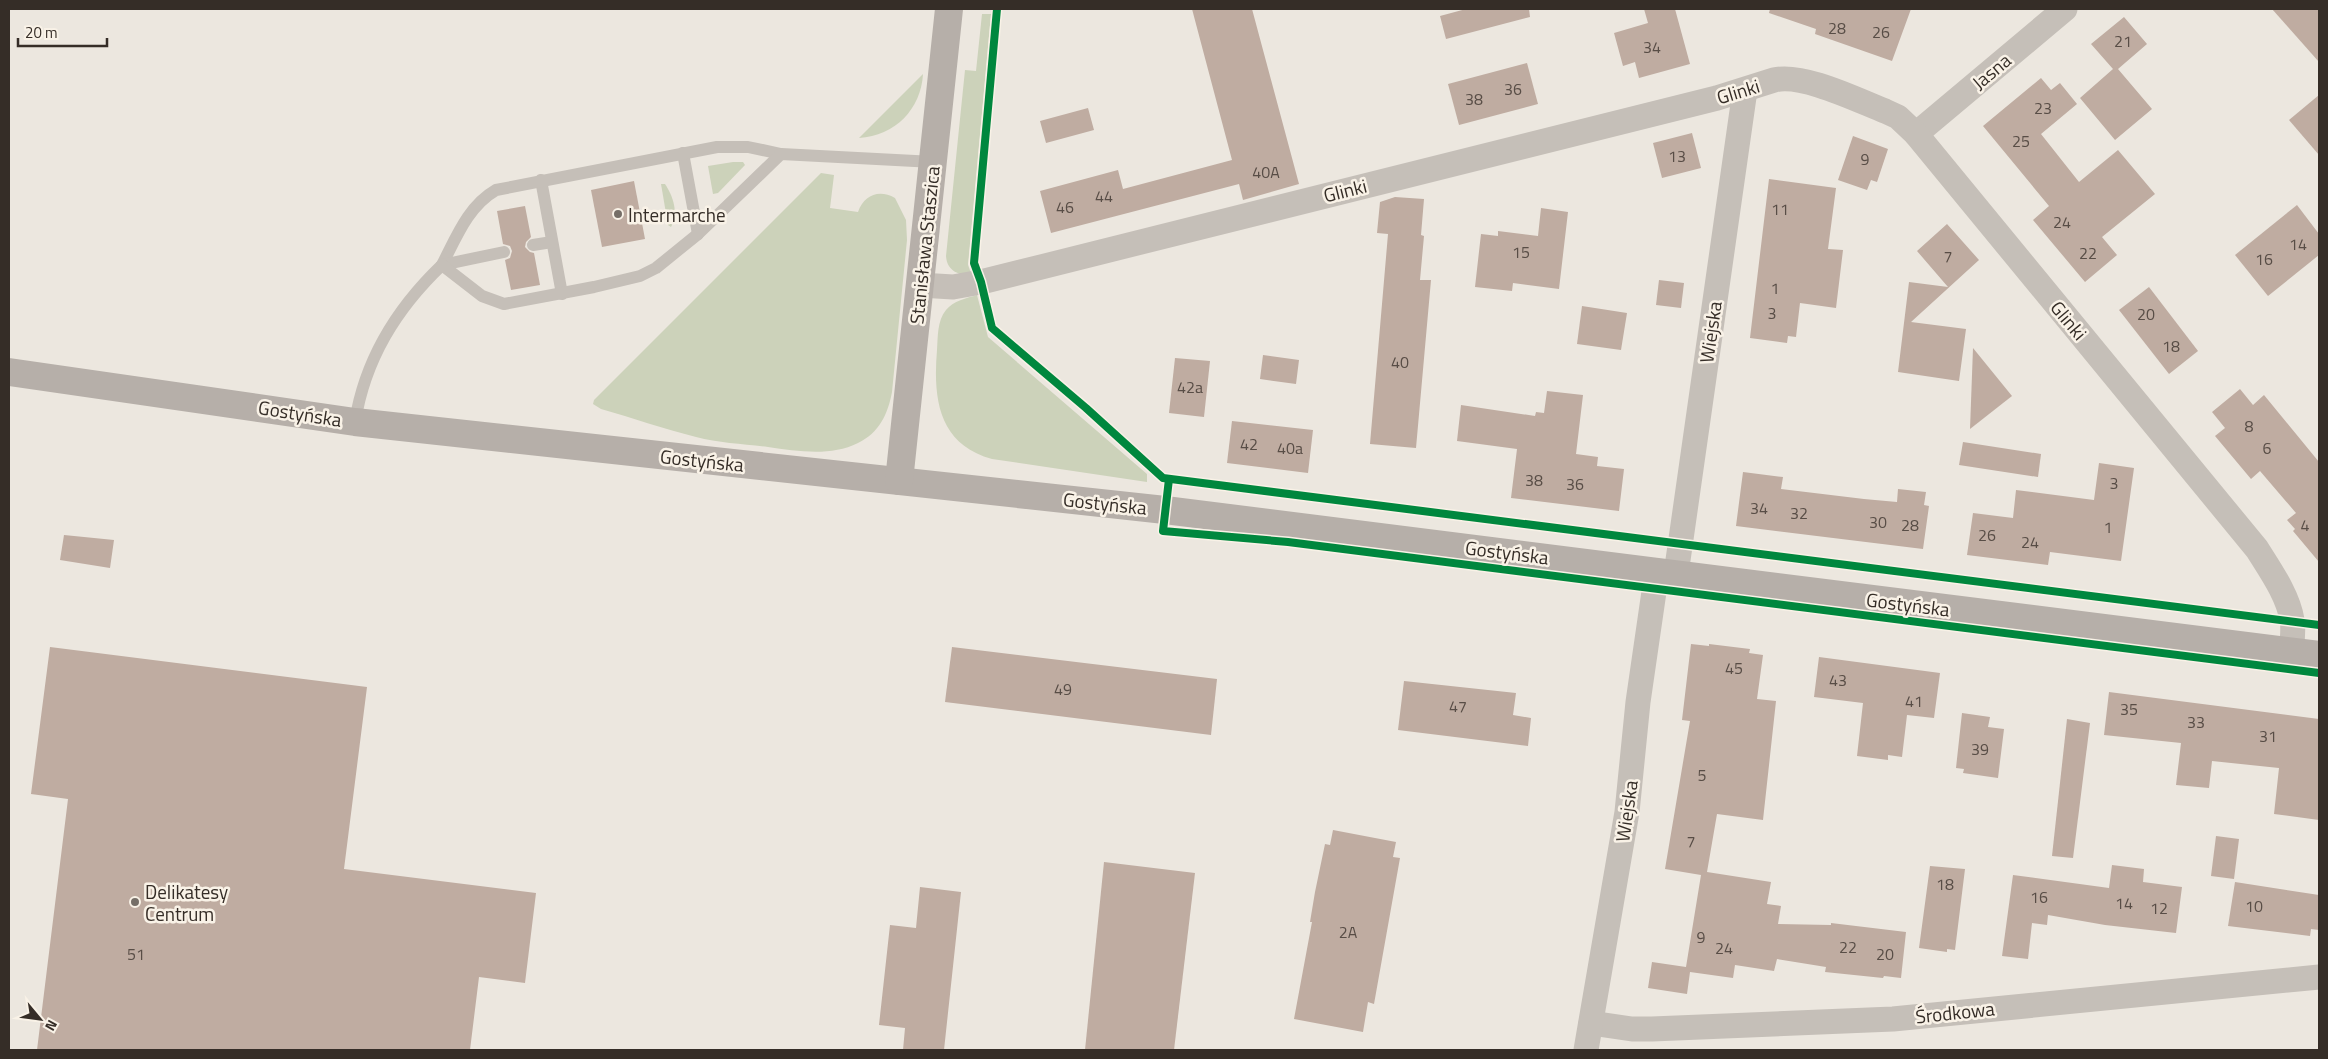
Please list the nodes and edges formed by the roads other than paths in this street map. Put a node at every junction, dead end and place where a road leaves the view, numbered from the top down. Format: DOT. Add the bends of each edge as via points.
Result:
graph roads {
  1 [pos="949,9"];
  2 [pos="2065,9"];
  3 [pos="1745,90"];
  4 [pos="1916,134"];
  5 [pos="683,153"];
  6 [pos="781,154"];
  7 [pos="934,162"];
  8 [pos="541,180"];
  9 [pos="698,234"];
  10 [pos="552,242"];
  11 [pos="533,245"];
  12 [pos="504,252"];
  13 [pos="442,265"];
  14 [pos="920,285"];
  15 [pos="562,294"];
  16 [pos="9,372"];
  17 [pos="355,422"];
  18 [pos="898,481"];
  19 [pos="1666,573"];
  20 [pos="2291,652"];
  21 [pos="2319,655"];
  22 [pos="2319,976"];
  23 [pos="1591,1023"];
  24 [pos="1586,1050"];
  1 -- 7 [label="street, Stanisława Staszica"];
  2 -- 4 [label="street, Jasna"];
  3 -- 4 [label="street, Glinki" via="1784,78 1802,80 1898,117"];
  3 -- 14 [label="street, Glinki" via="981,282 953,287"];
  3 -- 19 [label="street, Wiejska"];
  4 -- 20 [label="street, Glinki" via="2257,549 2290,612 2293,622"];
  5 -- 6 [label="lane" via="732,146 760,148"];
  5 -- 8 [label="lane"];
  5 -- 9 [label="lane"];
  6 -- 7 [label="lane"];
  6 -- 9 [label="lane"];
  7 -- 14 [label="street, Stanisława Staszica"];
  8 -- 10 [label="lane"];
  8 -- 13 [label="lane" via="487,195 463,225"];
  9 -- 15 [label="lane" via="656,268 640,276"];
  10 -- 11 [label="lane"];
  10 -- 15 [label="lane"];
  12 -- 13 [label="lane"];
  13 -- 15 [label="lane" via="492,302 513,304"];
  13 -- 17 [label="lane" via="388,328 368,370"];
  14 -- 18 [label="street, Stanisława Staszica"];
  16 -- 17 [label="street, Gostyńska"];
  17 -- 18 [label="street, Gostyńska"];
  18 -- 19 [label="street, Gostyńska" via="1175,511"];
  19 -- 20 [label="street, Gostyńska"];
  19 -- 23 [label="street, Wiejska" via="1638,702 1627,812"];
  20 -- 21 [label="street, Gostyńska"];
  22 -- 23 [label="street, Środkowa" via="1893,1018 1652,1029"];
  23 -- 24 [label="street, Wiejska"];
}
